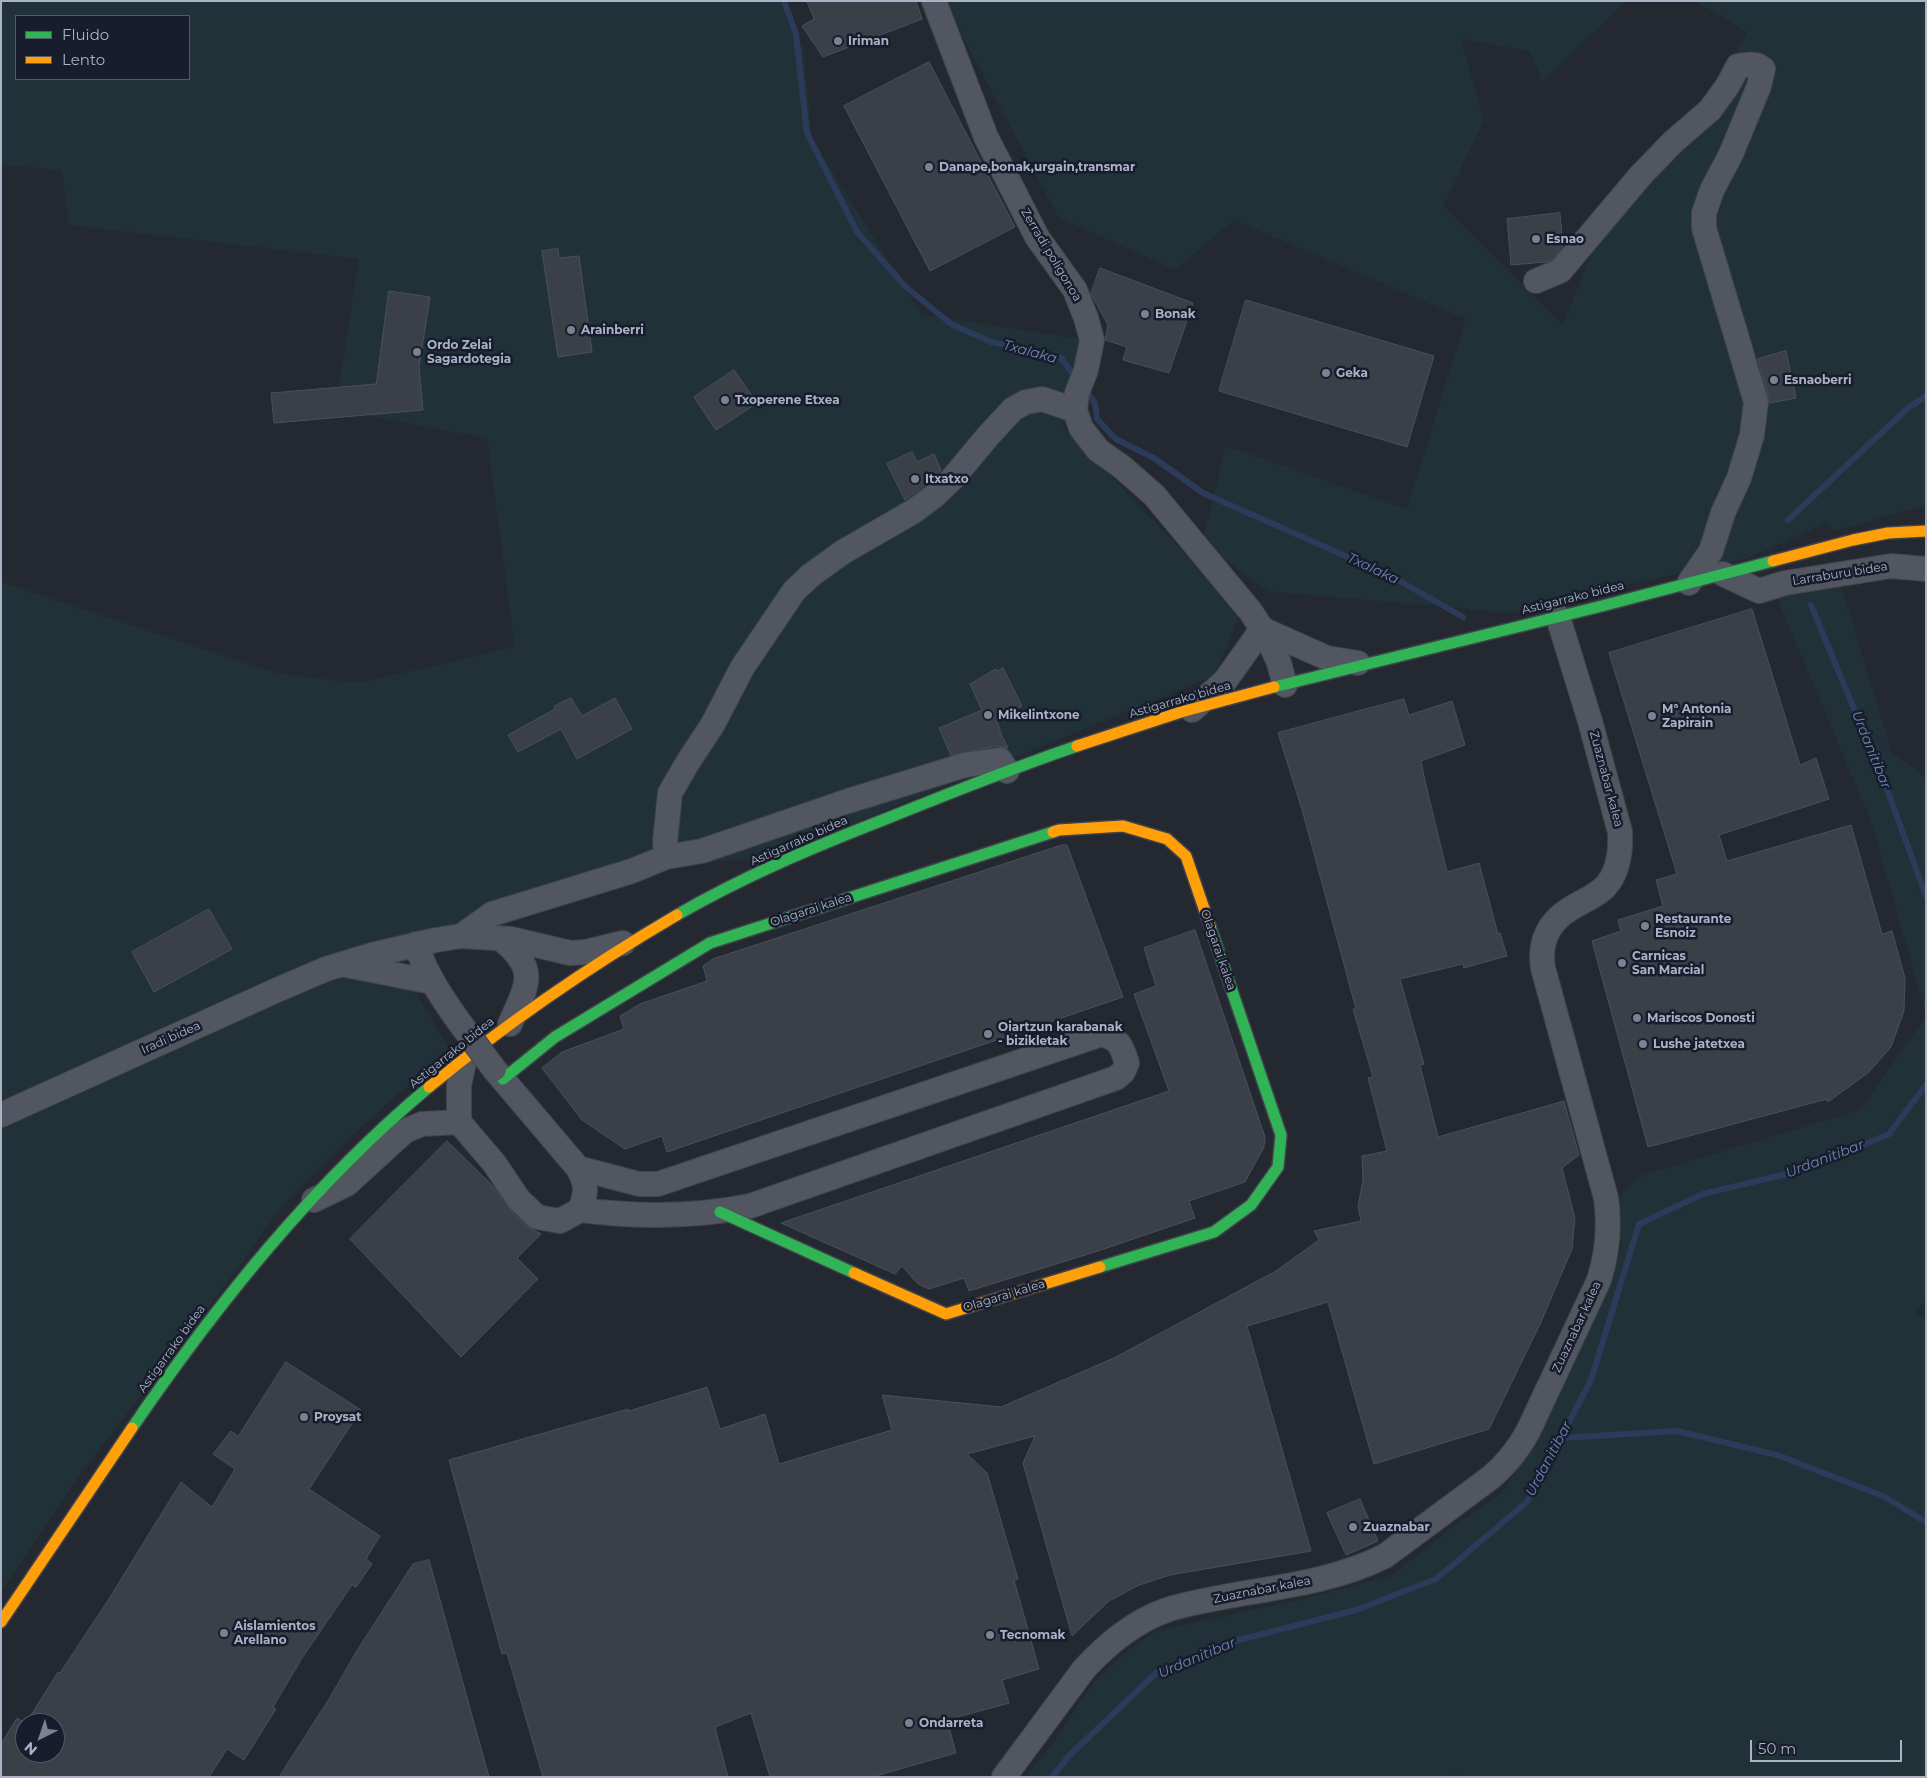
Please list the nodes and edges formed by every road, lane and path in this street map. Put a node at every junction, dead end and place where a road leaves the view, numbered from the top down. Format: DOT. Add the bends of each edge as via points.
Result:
graph roads {
  1 [pos="934,1"];
  2 [pos="1536,281"];
  3 [pos="1076,401"];
  4 [pos="1926,519"];
  5 [pos="1926,531"];
  6 [pos="1888,533"];
  7 [pos="1853,540"];
  8 [pos="1926,569"];
  9 [pos="1862,571"];
  10 [pos="1723,574"];
  11 [pos="1689,583"];
  12 [pos="1558,617"];
  13 [pos="1262,629"];
  14 [pos="1366,664"];
  15 [pos="1285,685"];
  16 [pos="1192,710"];
  17 [pos="1008,771"];
  18 [pos="666,857"];
  19 [pos="461,936"];
  20 [pos="500,938"];
  21 [pos="637,939"];
  22 [pos="416,944"];
  23 [pos="342,964"];
  24 [pos="432,982"];
  25 [pos="510,1024"];
  26 [pos="465,1058"];
  27 [pos="498,1074"];
  28 [pos="1,1115"];
  29 [pos="459,1122"];
  30 [pos="578,1168"];
  31 [pos="695,1173"];
  32 [pos="311,1202"];
  33 [pos="580,1210"];
  34 [pos="713,1212"];
  35 [pos="1,1622"];
  36 [pos="1004,1777"];
  1 -- 3 [label="street, Zerradi poligonoa" via="989,143 1037,237 1075,290 1086,318 1092,340"];
  2 -- 11 [label="street" via="1560,271 1641,175 1710,110 1738,66 1759,65 1763,69 1759,86 1704,213 1704,228 1756,402 1752,436 1711,551"];
  3 -- 13 [label="street" via="1081,428 1098,450 1154,495 1200,548"];
  3 -- 18 [label="street" via="1026,402 1013,409 934,496 843,552 794,591 742,668 713,724 670,793"];
  4 -- 6 [label="main road, Astigarrako bidea" via="1896,527"];
  5 -- 6 [label="main road, Astigarrako bidea"];
  6 -- 7 [label="main road, Astigarrako bidea"];
  7 -- 9 [label="street"];
  7 -- 10 [label="main road, Astigarrako bidea"];
  8 -- 9 [label="street, Larraburu bidea" via="1891,566"];
  9 -- 10 [label="street, Larraburu bidea" via="1785,583 1759,591"];
  10 -- 11 [label="main road, Astigarrako bidea"];
  11 -- 12 [label="main road, Astigarrako bidea"];
  12 -- 14 [label="main road, Astigarrako bidea"];
  12 -- 36 [label="street, Zuaznabar kalea" via="1590,721 1621,846 1614,873 1607,885 1560,915 1546,934 1541,956 1606,1198 1609,1240 1599,1280 1525,1439 1490,1478 1385,1556 1331,1577 1182,1605 1128,1630 1097,1654 1084,1669"];
  13 -- 14 [label="street" via="1327,658"];
  13 -- 15 [label="street" via="1279,663"];
  13 -- 16 [label="street" via="1224,680"];
  14 -- 15 [label="main road, Astigarrako bidea"];
  15 -- 16 [label="main road, Astigarrako bidea"];
  16 -- 17 [label="main road, Astigarrako bidea"];
  17 -- 18 [label="street" via="1000,760 965,766 702,850"];
  17 -- 21 [label="main road, Astigarrako bidea" via="819,845 756,874"];
  18 -- 19 [label="street" via="632,871 492,914"];
  19 -- 20 [label="street"];
  19 -- 22 [label="street, Iradi bidea"];
  20 -- 21 [label="street" via="570,953"];
  20 -- 25 [label="street" via="524,962 527,972 526,990"];
  21 -- 25 [label="main road, Astigarrako bidea"];
  22 -- 23 [label="street, Iradi bidea"];
  22 -- 24 [label="street"];
  23 -- 24 [label="street"];
  23 -- 28 [label="street, Iradi bidea" via="277,990"];
  24 -- 27 [label="street, bridge"];
  25 -- 26 [label="main road, Astigarrako bidea"];
  26 -- 29 [label="street" via="458,1085"];
  26 -- 32 [label="main road, Astigarrako bidea" via="389,1122"];
  27 -- 30 [label="street"];
  27 -- 34 [label="main road, Olagarai kalea" via="710,943 1059,830 1123,826 1167,840 1186,856 1281,1135 1278,1167 1251,1205 1214,1232 946,1314"];
  29 -- 32 [label="street" via="422,1124 405,1131 347,1184"];
  29 -- 33 [label="street" via="494,1163 519,1200 537,1217 560,1222"];
  30 -- 31 [label="street, Olagarai kalea" via="639,1184 658,1184"];
  30 -- 33 [label="street" via="586,1185"];
  31 -- 34 [label="street" via="690,1195"];
  31 -- 34 [label="street, Olagarai kalea" via="1102,1034 1120,1043 1127,1063 1116,1078 750,1206"];
  32 -- 35 [label="main road, Astigarrako bidea" via="219,1308 173,1369"];
  33 -- 34 [label="street, Olagarai kalea" via="611,1214"];
}
